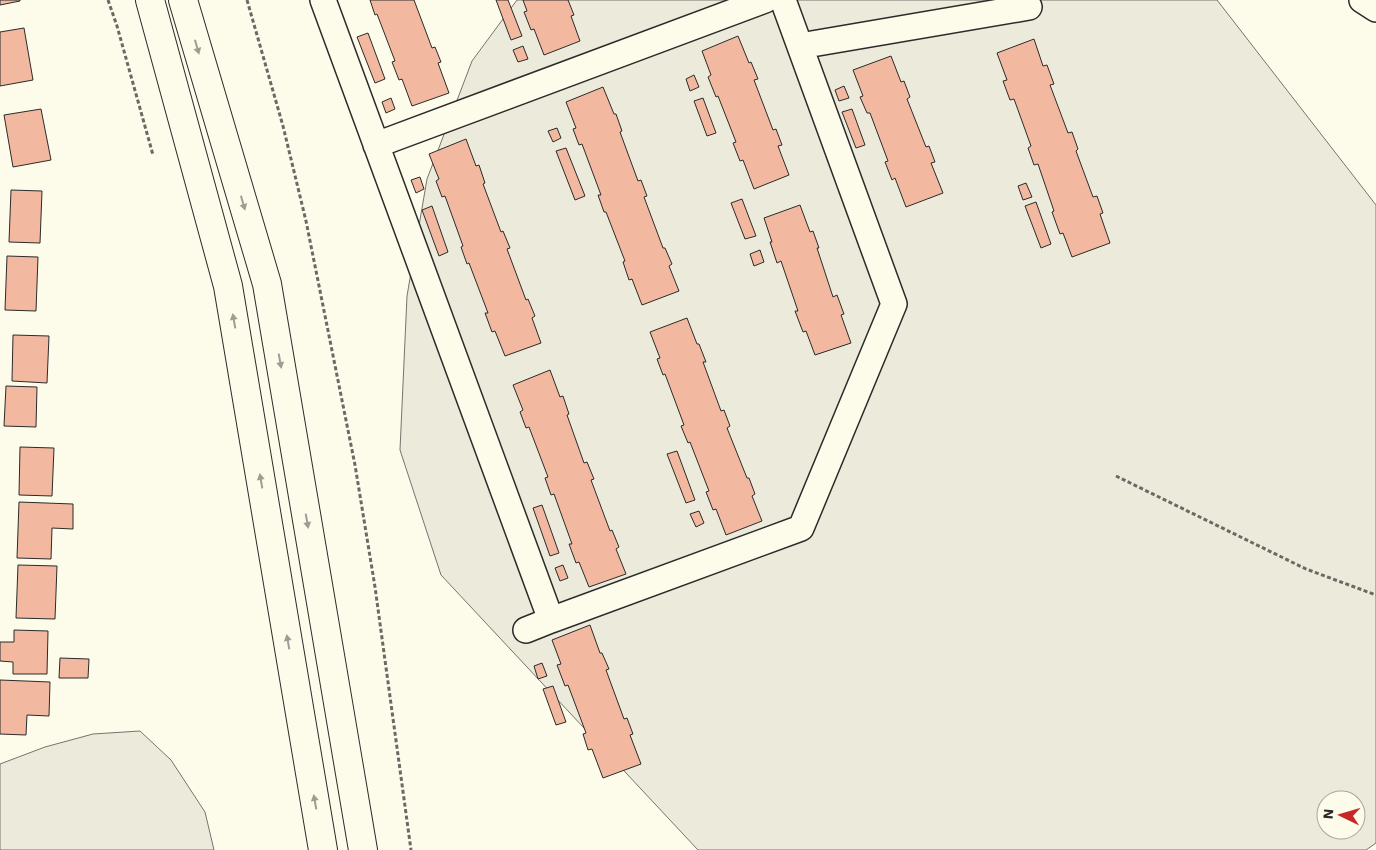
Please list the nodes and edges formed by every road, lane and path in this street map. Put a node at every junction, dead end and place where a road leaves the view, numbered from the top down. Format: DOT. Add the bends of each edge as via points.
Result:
graph roads {
  1 [pos="108,0"];
  2 [pos="150,0"];
  3 [pos="183,0"];
  4 [pos="248,0"];
  5 [pos="323,0"];
  6 [pos="765,0"];
  7 [pos="784,0"];
  8 [pos="1362,0"];
  9 [pos="1029,7"];
  10 [pos="1376,9"];
  11 [pos="800,46"];
  12 [pos="376,146"];
  13 [pos="153,155"];
  14 [pos="1116,476"];
  15 [pos="1376,596"];
  16 [pos="551,620"];
  17 [pos="526,630"];
  18 [pos="323,850"];
  19 [pos="363,850"];
  20 [pos="412,850"];
  1 -- 13 [label="path"];
  18 -- 2 [label="street, one-way" via="228,286"];
  3 -- 19 [label="street, one-way" via="267,284"];
  4 -- 20 [label="path" via="306,221 355,464"];
  5 -- 12 [label="street"];
  6 -- 12 [label="street"];
  7 -- 11 [label="street"];
  8 -- 10 [label="street"];
  9 -- 11 [label="street"];
  11 -- 16 [label="street" via="894,304 801,528"];
  12 -- 16 [label="street"];
  14 -- 15 [label="path" via="1306,568"];
  16 -- 17 [label="street"];
}
